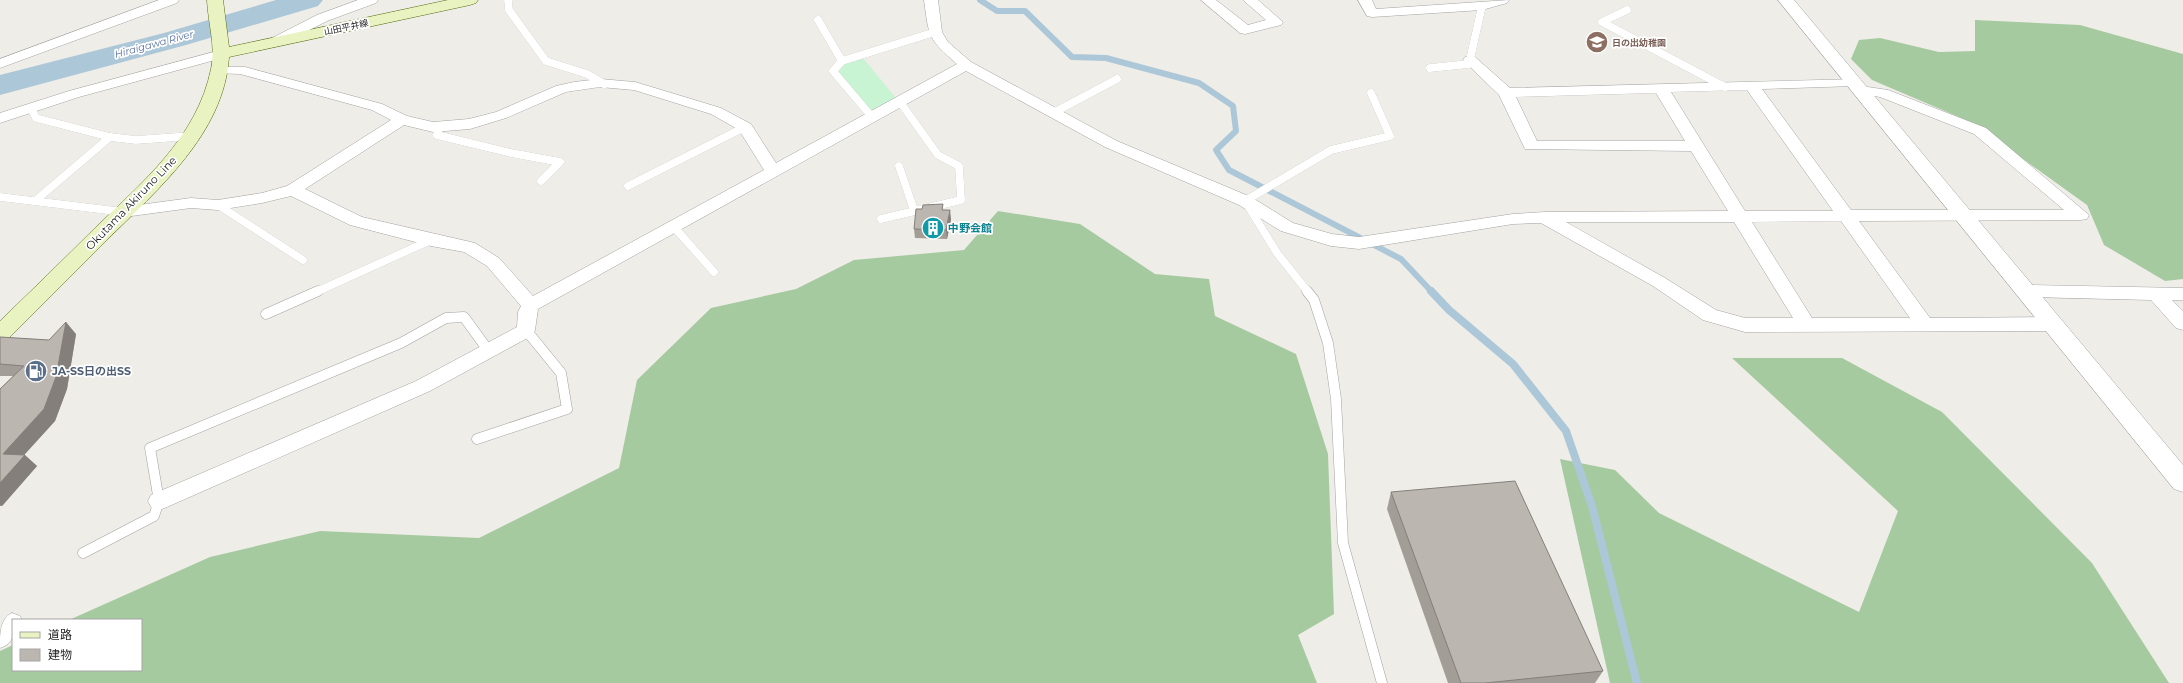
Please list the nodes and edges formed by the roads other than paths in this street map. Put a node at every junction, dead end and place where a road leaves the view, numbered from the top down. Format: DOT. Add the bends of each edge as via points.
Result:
graph roads {
  1 [pos="172,0"];
  2 [pos="371,0"];
  3 [pos="470,0"];
  4 [pos="508,0"];
  5 [pos="931,0"];
  6 [pos="1208,0"];
  7 [pos="1250,0"];
  8 [pos="1365,0"];
  9 [pos="1786,0"];
  10 [pos="1493,2"];
  11 [pos="215,5"];
  12 [pos="1627,10"];
  13 [pos="818,20"];
  14 [pos="935,32"];
  15 [pos="275,42"];
  16 [pos="220,57"];
  17 [pos="1470,60"];
  18 [pos="842,61"];
  19 [pos="0,64"];
  20 [pos="966,65"];
  21 [pos="1430,68"];
  22 [pos="1117,79"];
  23 [pos="604,84"];
  24 [pos="1752,86"];
  25 [pos="1858,86"];
  26 [pos="1725,87"];
  27 [pos="1661,89"];
  28 [pos="1506,93"];
  29 [pos="1371,94"];
  30 [pos="900,102"];
  31 [pos="31,108"];
  32 [pos="1053,113"];
  33 [pos="872,117"];
  34 [pos="0,118"];
  35 [pos="402,120"];
  36 [pos="439,127"];
  37 [pos="745,127"];
  38 [pos="110,136"];
  39 [pos="191,136"];
  40 [pos="1695,146"];
  41 [pos="899,166"];
  42 [pos="773,172"];
  43 [pos="541,181"];
  44 [pos="628,186"];
  45 [pos="293,190"];
  46 [pos="0,196"];
  47 [pos="35,201"];
  48 [pos="1245,201"];
  49 [pos="218,205"];
  50 [pos="914,210"];
  51 [pos="124,212"];
  52 [pos="1846,215"];
  53 [pos="1964,215"];
  54 [pos="1740,216"];
  55 [pos="1545,217"];
  56 [pos="881,219"];
  57 [pos="674,227"];
  58 [pos="431,240"];
  59 [pos="303,260"];
  60 [pos="714,272"];
  61 [pos="2027,291"];
  62 [pos="2156,294"];
  63 [pos="2183,294"];
  64 [pos="531,306"];
  65 [pos="266,314"];
  66 [pos="2183,323"];
  67 [pos="1924,324"];
  68 [pos="2054,324"];
  69 [pos="1807,325"];
  70 [pos="526,330"];
  71 [pos="0,334"];
  72 [pos="488,350"];
  73 [pos="477,439"];
  74 [pos="2183,482"];
  75 [pos="159,501"];
  76 [pos="83,553"];
  77 [pos="1382,683"];
  1 -- 19 [label="street"];
  2 -- 15 [label="street" via="322,18"];
  3 -- 15 [label="main road, 山田平井線"];
  4 -- 23 [label="lane" via="509,10 546,60 587,74"];
  5 -- 14 [label="street"];
  6 -- 7 [label="street" via="1245,30 1276,22"];
  8 -- 10 [label="street" via="1372,13"];
  9 -- 25 [label="street"];
  10 -- 17 [label="lane"];
  11 -- 16 [label="main road, Okutama Akiruno Line"];
  12 -- 26 [label="lane" via="1602,22"];
  13 -- 18 [label="lane"];
  14 -- 18 [label="lane"];
  14 -- 20 [label="street" via="942,44"];
  15 -- 16 [label="main road, 山田平井線"];
  16 -- 31 [label="street" via="74,94"];
  16 -- 35 [label="street" via="240,70 377,107"];
  16 -- 39 [label="main road, Okutama Akiruno Line" via="205,113"];
  17 -- 21 [label="lane" via="1469,64"];
  17 -- 28 [label="street"];
  18 -- 33 [label="lane" via="833,71"];
  20 -- 30 [label="street"];
  20 -- 32 [label="street"];
  22 -- 32 [label="lane"];
  23 -- 36 [label="street" via="561,89 501,115 470,124"];
  23 -- 37 [label="street" via="635,86 650,90 716,111"];
  24 -- 25 [label="street"];
  24 -- 26 [label="street"];
  24 -- 52 [label="street"];
  25 -- 53 [label="street"];
  25 -- 53 [label="street" via="1980,131 2081,214"];
  26 -- 27 [label="street"];
  27 -- 28 [label="street"];
  27 -- 40 [label="street"];
  28 -- 40 [label="street" via="1531,146"];
  29 -- 48 [label="lane" via="1390,136 1331,150"];
  30 -- 33 [label="street"];
  30 -- 50 [label="lane" via="938,155 959,166 961,200"];
  31 -- 34 [label="street"];
  31 -- 38 [label="lane" via="36,118"];
  32 -- 48 [label="street" via="1111,144"];
  33 -- 42 [label="street"];
  35 -- 36 [label="street"];
  35 -- 45 [label="street"];
  36 -- 43 [label="lane" via="437,135 560,162"];
  37 -- 42 [label="street"];
  37 -- 44 [label="lane"];
  38 -- 39 [label="lane" via="136,140"];
  38 -- 47 [label="lane"];
  39 -- 51 [label="main road, Okutama Akiruno Line" via="170,166"];
  40 -- 54 [label="street"];
  41 -- 50 [label="lane"];
  42 -- 57 [label="street"];
  45 -- 49 [label="street"];
  45 -- 58 [label="street" via="356,221"];
  46 -- 47 [label="lane"];
  47 -- 51 [label="lane"];
  48 -- 55 [label="street" via="1287,227 1331,240 1359,243 1513,219"];
  48 -- 77 [label="lane" via="1277,253 1314,300 1328,343 1336,399 1343,543"];
  49 -- 51 [label="street" via="191,203"];
  49 -- 59 [label="lane"];
  50 -- 56 [label="lane"];
  51 -- 71 [label="main road, Okutama Akiruno Line"];
  52 -- 53 [label="street"];
  52 -- 54 [label="street"];
  52 -- 67 [label="street"];
  53 -- 61 [label="street"];
  54 -- 55 [label="street"];
  54 -- 69 [label="street"];
  55 -- 69 [label="street" via="1659,282 1710,315 1745,325"];
  57 -- 60 [label="lane"];
  57 -- 64 [label="street"];
  58 -- 64 [label="street" via="469,246 493,262"];
  58 -- 65 [label="lane"];
  61 -- 62 [label="street"];
  61 -- 68 [label="street"];
  62 -- 63 [label="street"];
  62 -- 66 [label="street"];
  64 -- 70 [label="street" via="527,312"];
  67 -- 68 [label="street"];
  67 -- 69 [label="street"];
  68 -- 74 [label="street"];
  70 -- 72 [label="street"];
  70 -- 73 [label="lane" via="561,373 568,409"];
  72 -- 75 [label="street" via="423,386"];
  72 -- 75 [label="lane" via="464,317 446,318 401,342 150,448"];
  75 -- 76 [label="lane" via="154,516"];
}
